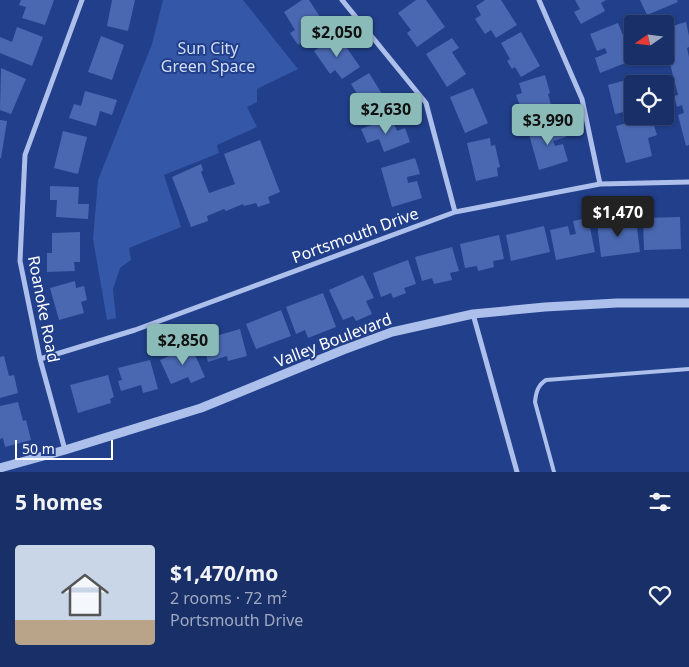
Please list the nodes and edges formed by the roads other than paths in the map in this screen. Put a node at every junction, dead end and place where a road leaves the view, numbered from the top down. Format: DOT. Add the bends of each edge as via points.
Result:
graph roads {
  1 [pos="82,0"];
  2 [pos="342,0"];
  3 [pos="539,0"];
  4 [pos="689,182"];
  5 [pos="600,184"];
  6 [pos="454,212"];
  7 [pos="689,304"];
  8 [pos="473,314"];
  9 [pos="40,359"];
  10 [pos="689,369"];
  11 [pos="65,450"];
  12 [pos="0,468"];
  13 [pos="516,472"];
  14 [pos="554,472"];
  1 -- 9 [label="street, Roanoke Road" via="25,155 20,261"];
  2 -- 6 [label="street" via="426,103"];
  3 -- 5 [label="street" via="582,99"];
  4 -- 5 [label="street, Portsmouth Drive"];
  5 -- 6 [label="street, Portsmouth Drive"];
  6 -- 9 [label="street, Portsmouth Drive" via="135,330"];
  7 -- 8 [label="street, Valley Boulevard" via="618,303"];
  8 -- 11 [label="street, Valley Boulevard" via="392,332 201,408"];
  8 -- 13 [label="street"];
  9 -- 11 [label="street, Roanoke Road"];
  10 -- 14 [label="lane" via="546,380 540,384 535,402"];
  11 -- 12 [label="street, Valley Boulevard"];
}
